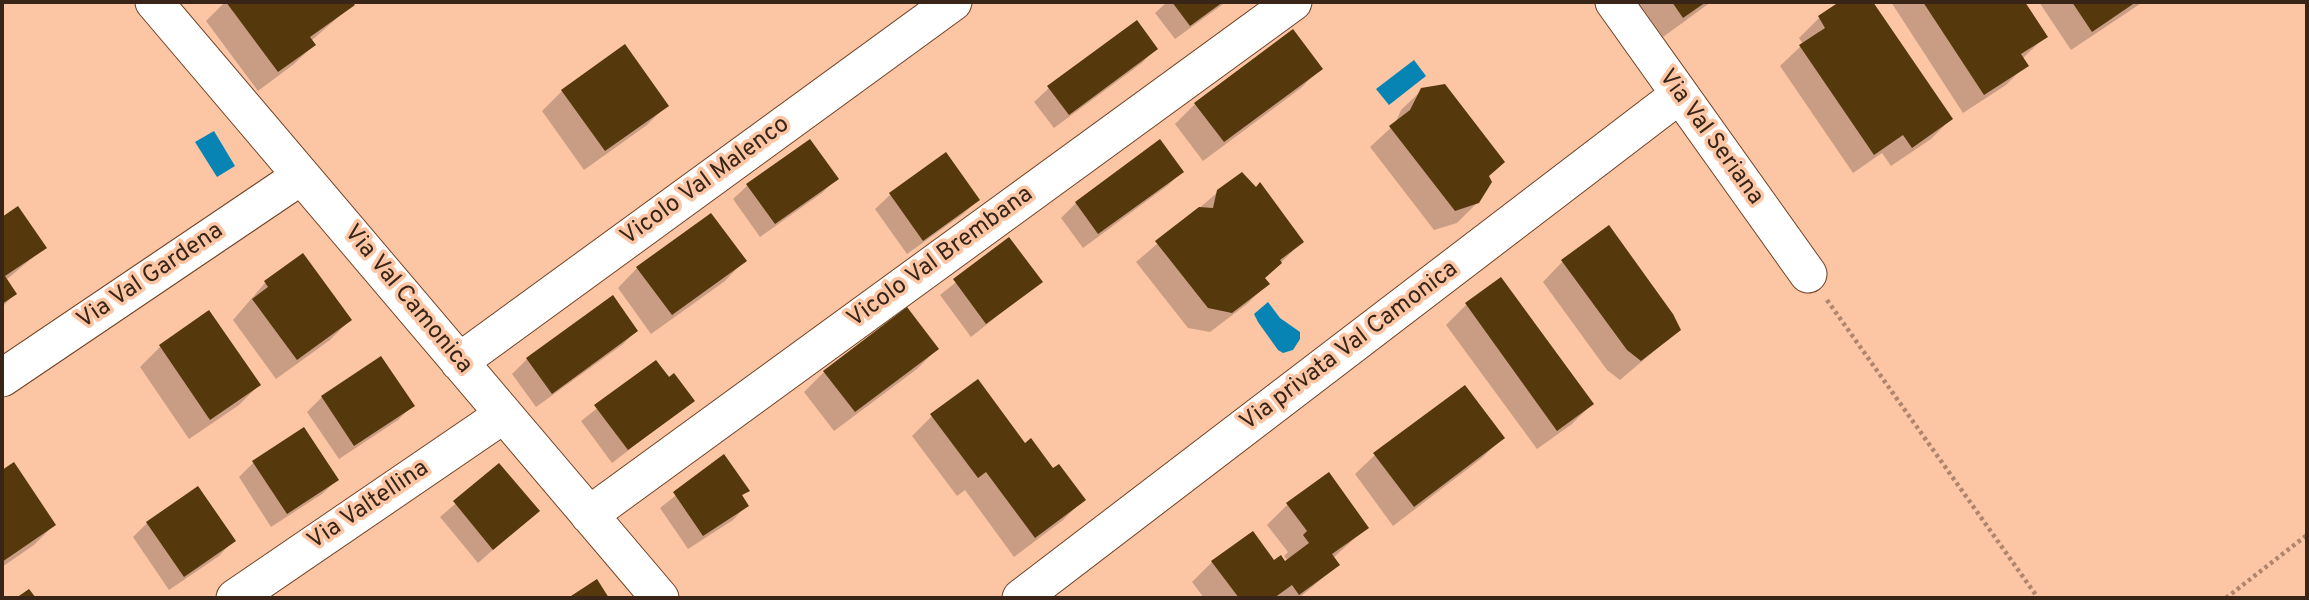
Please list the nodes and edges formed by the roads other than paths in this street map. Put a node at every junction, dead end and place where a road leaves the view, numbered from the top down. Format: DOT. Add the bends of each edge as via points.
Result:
graph roads {
  1 [pos="154,2"];
  2 [pos="953,2"];
  3 [pos="1293,2"];
  4 [pos="1614,2"];
  5 [pos="1679,95"];
  6 [pos="301,176"];
  7 [pos="1808,274"];
  8 [pos="459,362"];
  9 [pos="2,378"];
  10 [pos="503,415"];
  11 [pos="589,515"];
  12 [pos="235,598"];
  13 [pos="660,598"];
  14 [pos="1021,598"];
  1 -- 6 [label="street, Via Val Camonica"];
  2 -- 8 [label="street, Vicolo Val Malenco"];
  3 -- 11 [label="street, Vicolo Val Brembana"];
  4 -- 5 [label="street, Via Val Seriana"];
  5 -- 7 [label="street, Via Val Seriana"];
  5 -- 14 [label="street, Via privata Val Camonica"];
  6 -- 8 [label="street, Via Val Camonica"];
  6 -- 9 [label="street, Via Val Gardena"];
  8 -- 10 [label="street, Via Val Camonica"];
  10 -- 11 [label="street, Via Val Camonica"];
  10 -- 12 [label="street, Via Valtellina"];
  11 -- 13 [label="street, Via Val Camonica"];
}
